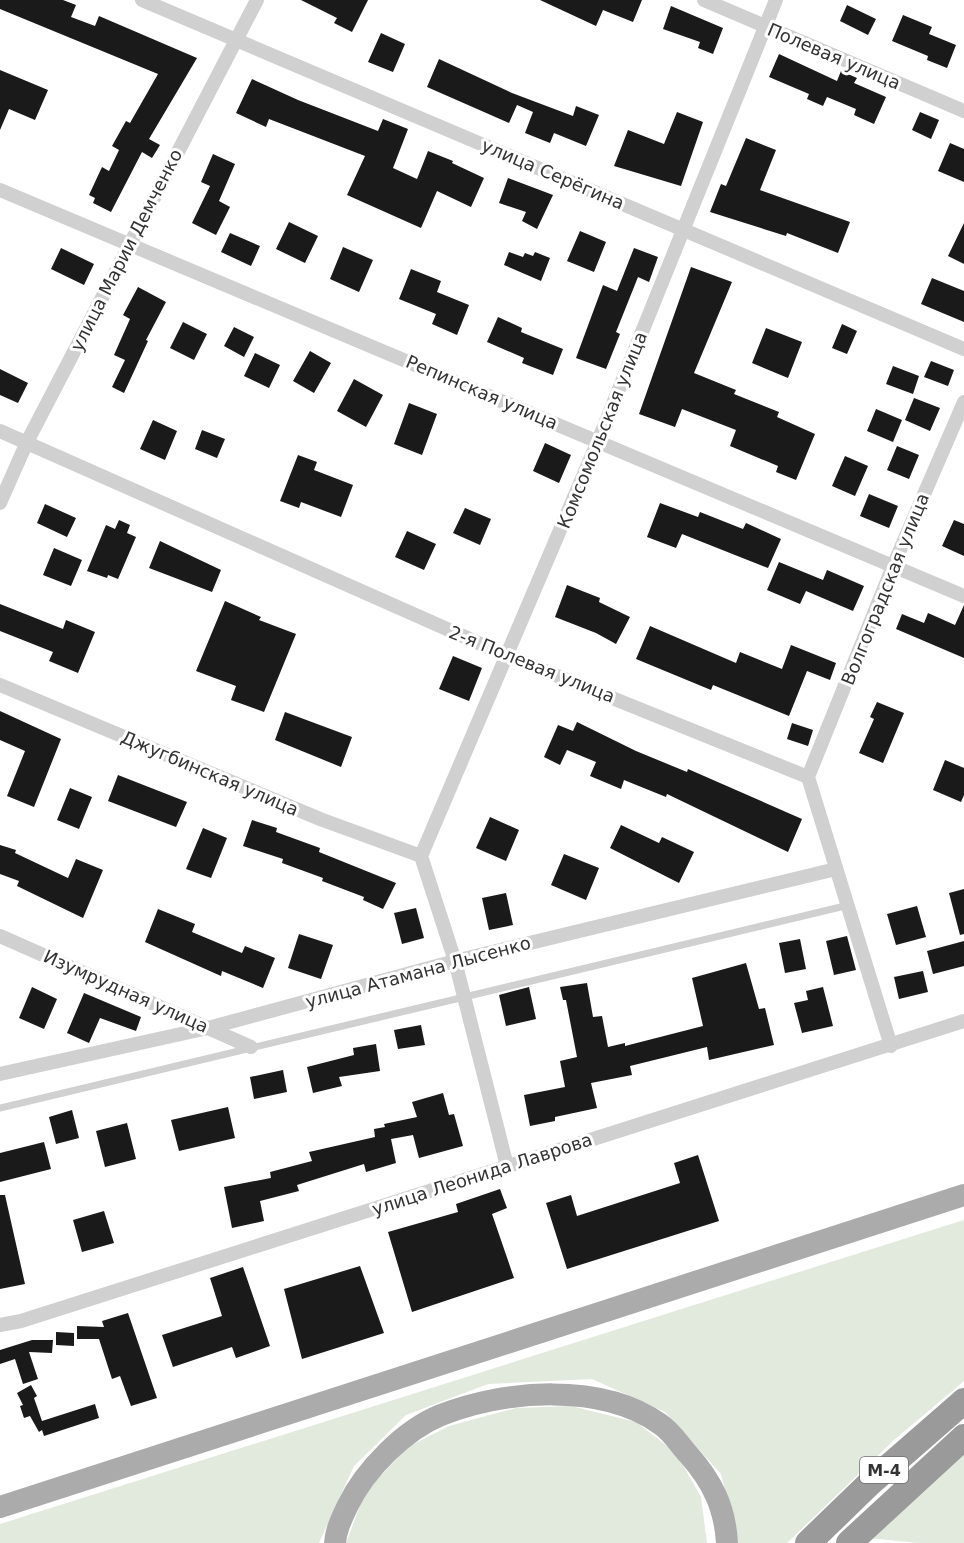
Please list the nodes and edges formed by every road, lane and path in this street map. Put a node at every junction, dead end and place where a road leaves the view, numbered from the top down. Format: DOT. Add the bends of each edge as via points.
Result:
graph roads {
  1 [pos="142,0"];
  2 [pos="257,0"];
  3 [pos="704,0"];
  4 [pos="776,0"];
  5 [pos="765,27"];
  6 [pos="235,39"];
  7 [pos="964,111"];
  8 [pos="0,190"];
  9 [pos="683,229"];
  10 [pos="129,244"];
  11 [pos="964,349"];
  12 [pos="964,402"];
  13 [pos="0,431"];
  14 [pos="598,441"];
  15 [pos="27,442"];
  16 [pos="0,503"];
  17 [pos="892,566"];
  18 [pos="964,596"];
  19 [pos="508,656"];
  20 [pos="0,685"];
  21 [pos="808,777"];
  22 [pos="421,856"];
  23 [pos="836,868"];
  24 [pos="849,906"];
  25 [pos="0,936"];
  26 [pos="455,961"];
  27 [pos="464,996"];
  28 [pos="964,1021"];
  29 [pos="208,1028"];
  30 [pos="891,1046"];
  31 [pos="251,1047"];
  32 [pos="0,1074"];
  33 [pos="0,1108"];
  34 [pos="507,1166"];
  35 [pos="964,1195"];
  36 [pos="0,1325"];
  37 [pos="964,1401"];
  38 [pos="964,1437"];
  39 [pos="0,1507"];
  40 [pos="335,1543"];
  41 [pos="727,1543"];
  42 [pos="808,1543"];
  43 [pos="849,1543"];
  1 -- 6 [label="street, улица Серёгина"];
  2 -- 6 [label="street, улица Марии Демченко"];
  3 -- 5 [label="street, Полевая улица"];
  4 -- 5 [label="street, Комсомольская улица"];
  5 -- 7 [label="street, Полевая улица"];
  5 -- 9 [label="street, Комсомольская улица"];
  6 -- 9 [label="street, улица Серёгина"];
  6 -- 10 [label="street, улица Марии Демченко"];
  8 -- 10 [label="street, Репинская улица"];
  9 -- 11 [label="street, улица Серёгина"];
  9 -- 14 [label="street, Комсомольская улица"];
  10 -- 14 [label="street, Репинская улица"];
  10 -- 15 [label="street, улица Марии Демченко"];
  12 -- 17 [label="street, Волгоградская улица"];
  13 -- 15 [label="street, 2-я Полевая улица"];
  14 -- 17 [label="street, Репинская улица"];
  14 -- 19 [label="street, Комсомольская улица"];
  15 -- 16 [label="street, улица Марии Демченко"];
  15 -- 19 [label="street, 2-я Полевая улица"];
  17 -- 18 [label="street, Репинская улица"];
  17 -- 21 [label="street, Волгоградская улица"];
  19 -- 21 [label="street, 2-я Полевая улица"];
  19 -- 22 [label="street, Комсомольская улица"];
  20 -- 22 [label="street, Джугбинская улица" via="320,819"];
  21 -- 23 [label="street"];
  22 -- 26 [label="street"];
  23 -- 24 [label="street"];
  23 -- 26 [label="street, улица Атамана Лысенко"];
  24 -- 27 [label="lane"];
  24 -- 30 [label="street"];
  25 -- 29 [label="street, Изумрудная улица"];
  26 -- 27 [label="street"];
  26 -- 29 [label="street, улица Атамана Лысенко"];
  27 -- 31 [label="lane"];
  27 -- 34 [label="street"];
  28 -- 30 [label="street, улица Леонида Лаврова"];
  29 -- 31 [label="street, Изумрудная улица"];
  29 -- 32 [label="street, улица Атамана Лысенко"];
  30 -- 34 [label="street, улица Леонида Лаврова"];
  31 -- 33 [label="lane"];
  34 -- 36 [label="street, улица Леонида Лаврова"];
  35 -- 39 [label="main road"];
  37 -- 42 [label="highway, М-4"];
  38 -- 43 [label="highway, М-4"];
  40 -- 41 [label="main road" via="336,1530 357,1485 392,1447 440,1416 523,1395 574,1394 615,1402 661,1424 716,1492 723,1509"];
}
